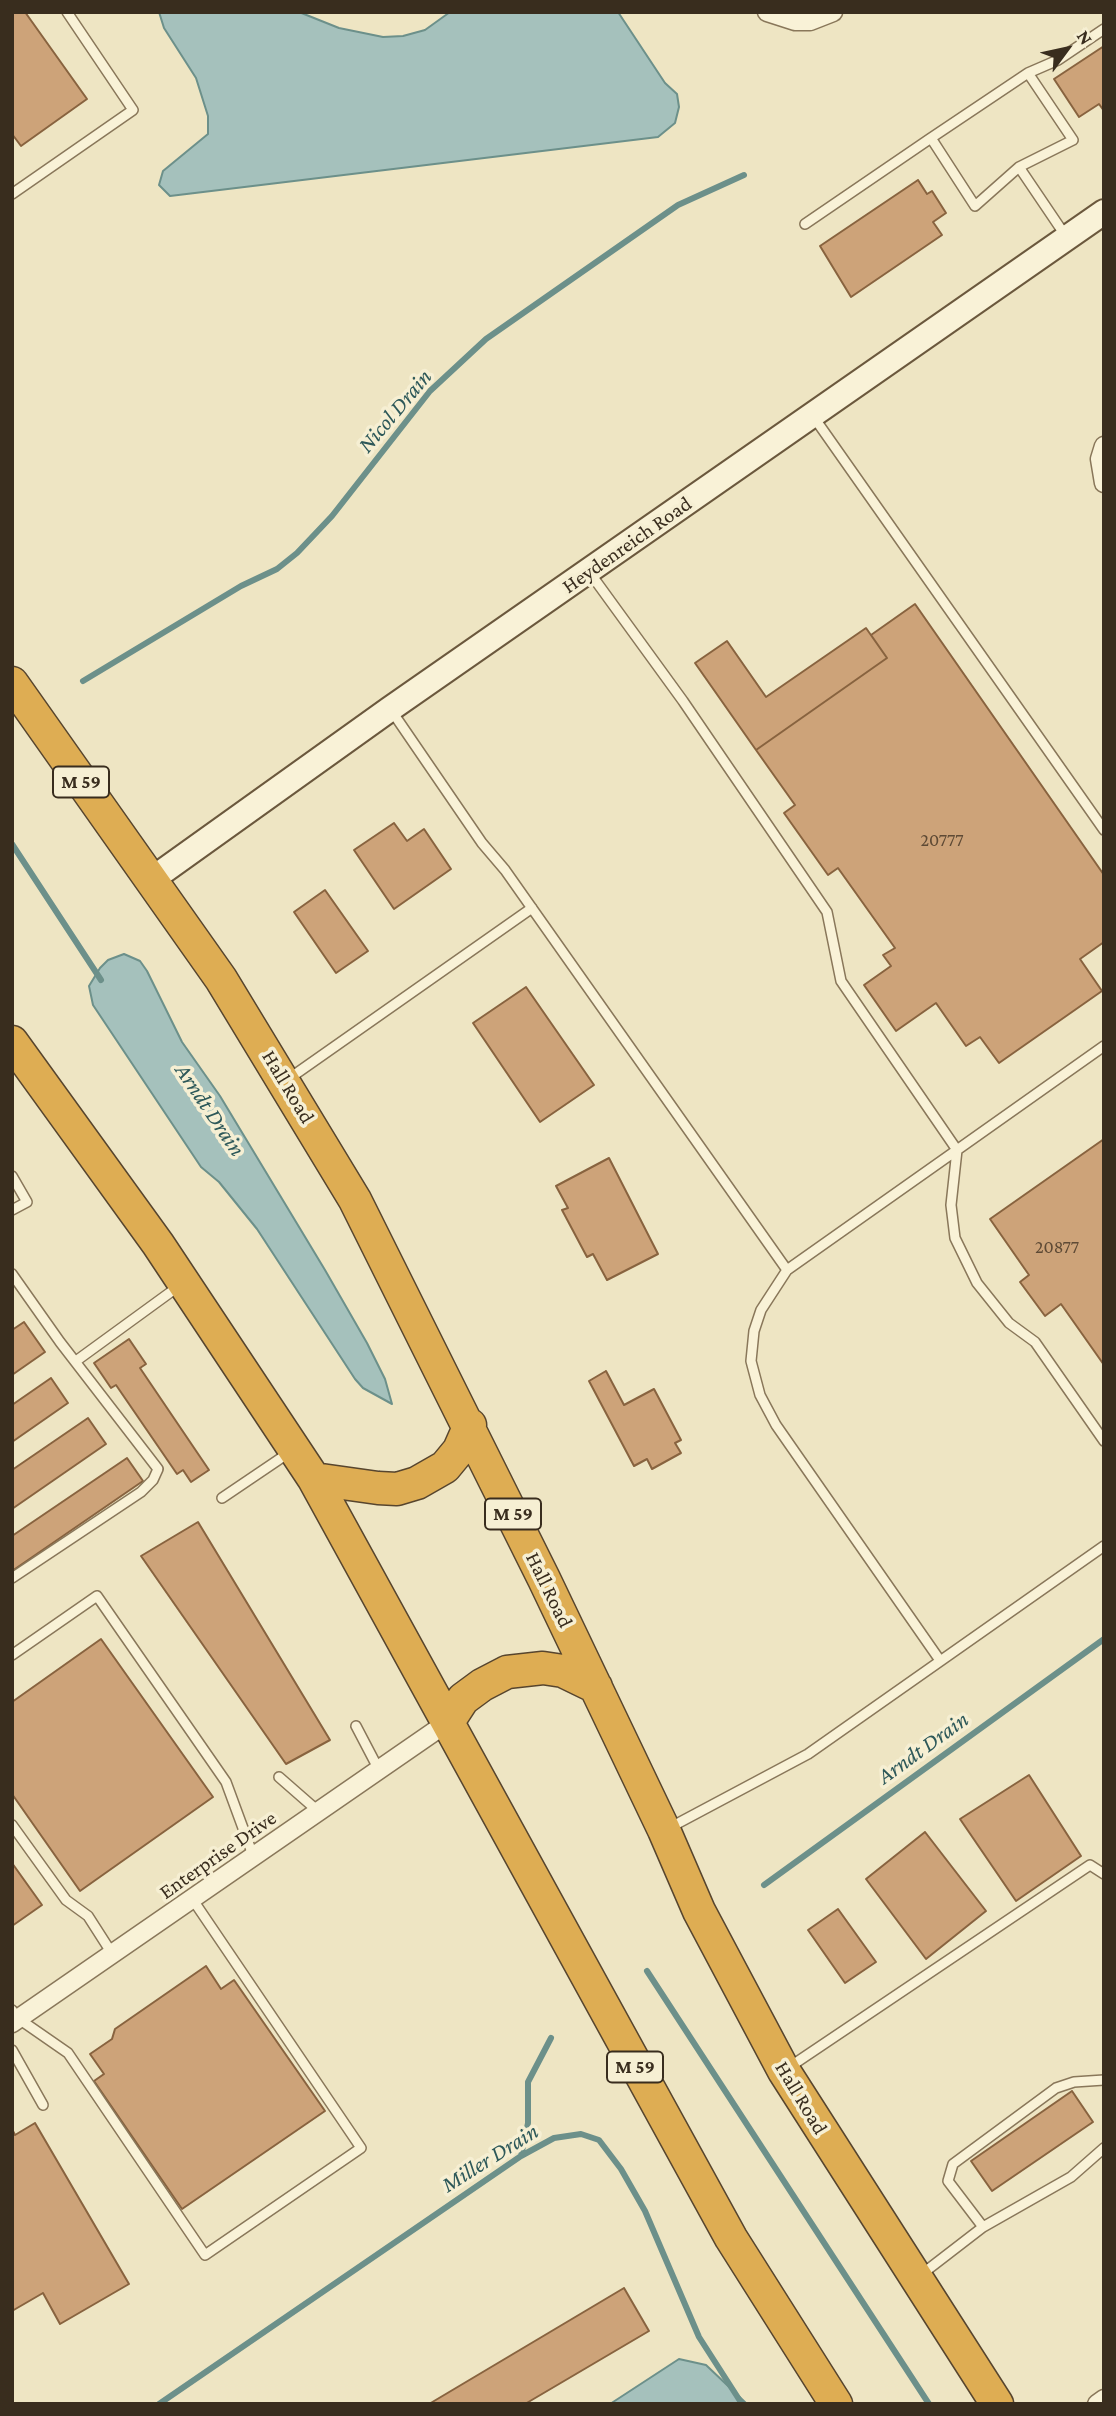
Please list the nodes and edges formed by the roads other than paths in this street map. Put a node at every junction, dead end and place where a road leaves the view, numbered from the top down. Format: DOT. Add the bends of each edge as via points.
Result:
graph roads {
  1 [pos="67,12"];
  2 [pos="767,12"];
  3 [pos="833,12"];
  4 [pos="1104,29"];
  5 [pos="1028,73"];
  6 [pos="931,138"];
  7 [pos="1019,167"];
  8 [pos="12,194"];
  9 [pos="1104,212"];
  10 [pos="805,224"];
  11 [pos="1067,238"];
  12 [pos="813,416"];
  13 [pos="1102,453"];
  14 [pos="1104,482"];
  15 [pos="589,571"];
  16 [pos="12,683"];
  17 [pos="390,709"];
  18 [pos="1104,830"];
  19 [pos="150,880"];
  20 [pos="532,908"];
  21 [pos="1104,1046"];
  22 [pos="21,1059"];
  23 [pos="285,1081"];
  24 [pos="957,1150"];
  25 [pos="12,1176"];
  26 [pos="12,1210"];
  27 [pos="787,1270"];
  28 [pos="12,1274"];
  29 [pos="183,1283"];
  30 [pos="76,1361"];
  31 [pos="470,1425"];
  32 [pos="1104,1441"];
  33 [pos="295,1448"];
  34 [pos="314,1479"];
  35 [pos="222,1498"];
  36 [pos="1104,1546"];
  37 [pos="12,1578"];
  38 [pos="12,1655"];
  39 [pos="939,1659"];
  40 [pos="596,1687"];
  41 [pos="448,1722"];
  42 [pos="356,1726"];
  43 [pos="379,1770"];
  44 [pos="279,1777"];
  45 [pos="319,1812"];
  46 [pos="12,1825"];
  47 [pos="664,1830"];
  48 [pos="254,1858"];
  49 [pos="1104,1874"];
  50 [pos="193,1900"];
  51 [pos="114,1955"];
  52 [pos="14,2017"];
  53 [pos="12,2050"];
  54 [pos="784,2071"];
  55 [pos="1104,2080"];
  56 [pos="43,2105"];
  57 [pos="1104,2148"];
  58 [pos="983,2227"];
  59 [pos="915,2280"];
  60 [pos="1104,2399"];
  61 [pos="836,2404"];
  62 [pos="997,2404"];
  63 [pos="1097,2404"];
  1 -- 8 [label="lane" via="133,110"];
  2 -- 3 [label="street" via="795,21"];
  4 -- 5 [label="lane" via="1058,61"];
  5 -- 6 [label="lane"];
  5 -- 7 [label="lane" via="1073,140"];
  6 -- 7 [label="lane" via="975,206"];
  6 -- 10 [label="lane"];
  7 -- 11 [label="lane"];
  9 -- 11 [label="street, Heydenreich Road"];
  11 -- 12 [label="street, Heydenreich Road"];
  12 -- 15 [label="street, Heydenreich Road"];
  12 -- 18 [label="lane"];
  13 -- 14 [label="street"];
  15 -- 17 [label="street, Heydenreich Road"];
  15 -- 24 [label="lane" via="827,912 841,981"];
  16 -- 19 [label="highway, Hall Road / M 59"];
  17 -- 19 [label="street, Heydenreich Road"];
  17 -- 20 [label="lane"];
  19 -- 23 [label="highway, Hall Road / M 59"];
  20 -- 23 [label="lane"];
  20 -- 27 [label="lane"];
  21 -- 24 [label="lane"];
  22 -- 29 [label="highway, M 59"];
  23 -- 31 [label="highway, Hall Road / M 59" via="355,1200"];
  24 -- 27 [label="lane"];
  24 -- 32 [label="lane" via="952,1223 968,1269 1009,1323 1035,1342"];
  25 -- 26 [label="lane" via="27,1202"];
  27 -- 39 [label="lane" via="773,1287 754,1331 751,1361 760,1395"];
  28 -- 30 [label="lane"];
  29 -- 30 [label="lane"];
  29 -- 33 [label="highway, M 59"];
  30 -- 37 [label="lane" via="158,1469 141,1492"];
  31 -- 34 [label="highway" via="459,1450 417,1483 397,1489"];
  31 -- 40 [label="highway, Hall Road / M 59"];
  33 -- 34 [label="highway, M 59"];
  33 -- 35 [label="lane"];
  34 -- 41 [label="highway, M 59"];
  36 -- 39 [label="lane"];
  38 -- 48 [label="lane" via="97,1595 226,1782"];
  39 -- 47 [label="lane" via="808,1754"];
  40 -- 41 [label="highway" via="563,1671 507,1672 463,1699"];
  40 -- 47 [label="highway, Hall Road / M 59"];
  41 -- 43 [label="street, Enterprise Drive"];
  41 -- 61 [label="highway, M 59" via="731,2238"];
  42 -- 43 [label="lane"];
  43 -- 45 [label="street, Enterprise Drive"];
  44 -- 45 [label="lane"];
  45 -- 48 [label="street, Enterprise Drive"];
  46 -- 51 [label="lane" via="66,1900 88,1916"];
  47 -- 54 [label="highway, Hall Road / M 59" via="699,1910"];
  48 -- 50 [label="street, Enterprise Drive"];
  49 -- 54 [label="lane" via="1090,1865"];
  50 -- 51 [label="street, Enterprise Drive"];
  50 -- 52 [label="lane" via="361,2148 205,2255 68,2053"];
  51 -- 52 [label="street, Enterprise Drive"];
  53 -- 56 [label="lane"];
  54 -- 59 [label="highway, Hall Road / M 59"];
  55 -- 58 [label="lane" via="1056,2088 953,2164 948,2181"];
  57 -- 58 [label="lane" via="1071,2177"];
  58 -- 59 [label="lane"];
  59 -- 62 [label="highway, Hall Road / M 59"];
  60 -- 63 [label="street"];
}
